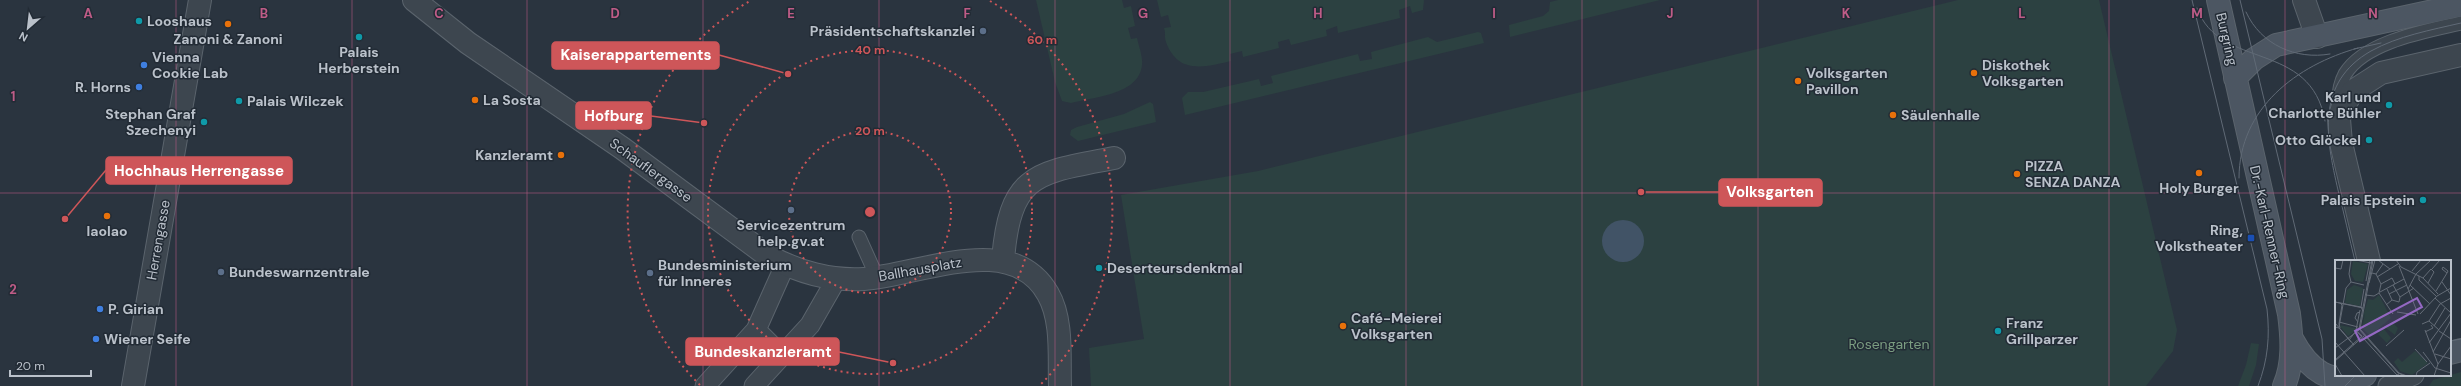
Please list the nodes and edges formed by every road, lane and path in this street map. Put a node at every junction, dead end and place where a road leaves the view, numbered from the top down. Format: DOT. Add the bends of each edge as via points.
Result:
graph roads {
  1 [pos="200,0"];
  2 [pos="414,0"];
  3 [pos="2218,0"];
  4 [pos="2304,0"];
  5 [pos="2461,5"];
  6 [pos="2461,23"];
  7 [pos="2317,37"];
  8 [pos="2461,55"];
  9 [pos="2235,78"];
  10 [pos="2339,119"];
  11 [pos="1114,158"];
  12 [pos="859,238"];
  13 [pos="1003,260"];
  14 [pos="2369,260"];
  15 [pos="785,265"];
  16 [pos="877,277"];
  17 [pos="837,278"];
  18 [pos="756,330"];
  19 [pos="2292,339"];
  20 [pos="2461,350"];
  21 [pos="2451,353"];
  22 [pos="782,356"];
  23 [pos="2362,376"];
  24 [pos="2412,376"];
  25 [pos="133,386"];
  26 [pos="705,386"];
  27 [pos="754,386"];
  28 [pos="1060,386"];
  29 [pos="2284,386"];
  30 [pos="2388,386"];
  1 -- 25 [label="street, Herrengasse"];
  2 -- 15 [label="street, Schauflergasse" via="468,43 622,148 768,256"];
  3 -- 9 [label="main road, Burgring"];
  4 -- 7 [label="street"];
  5 -- 7 [label="main road"];
  6 -- 10 [label="lane" via="2390,42 2358,60 2345,74 2340,87"];
  7 -- 9 [label="main road" via="2276,46 2254,59"];
  8 -- 10 [label="street" via="2380,73 2353,91 2342,108"];
  9 -- 19 [label="main road, Dr.-Karl-Renner-Ring" via="2289,314"];
  10 -- 14 [label="street" via="2341,143"];
  11 -- 13 [label="street" via="1052,170 1033,181 1018,195 1006,229"];
  12 -- 16 [label="lane"];
  13 -- 16 [label="street, Ballhausplatz" via="983,259"];
  13 -- 28 [label="street, Ballhausplatz" via="1018,264 1031,272 1048,294 1057,322"];
  15 -- 17 [label="street, Schauflergasse" via="810,274"];
  15 -- 18 [label="street"];
  16 -- 17 [label="street, Ballhausplatz"];
  17 -- 22 [label="street" via="810,325"];
  18 -- 22 [label="street"];
  18 -- 26 [label="street"];
  19 -- 23 [label="main road" via="2308,364 2326,375 2351,379"];
  19 -- 29 [label="main road, Dr.-Karl-Renner-Ring" via="2290,363"];
  20 -- 21 [label="main road"];
  22 -- 27 [label="street"];
  24 -- 30 [label="street"];
}
